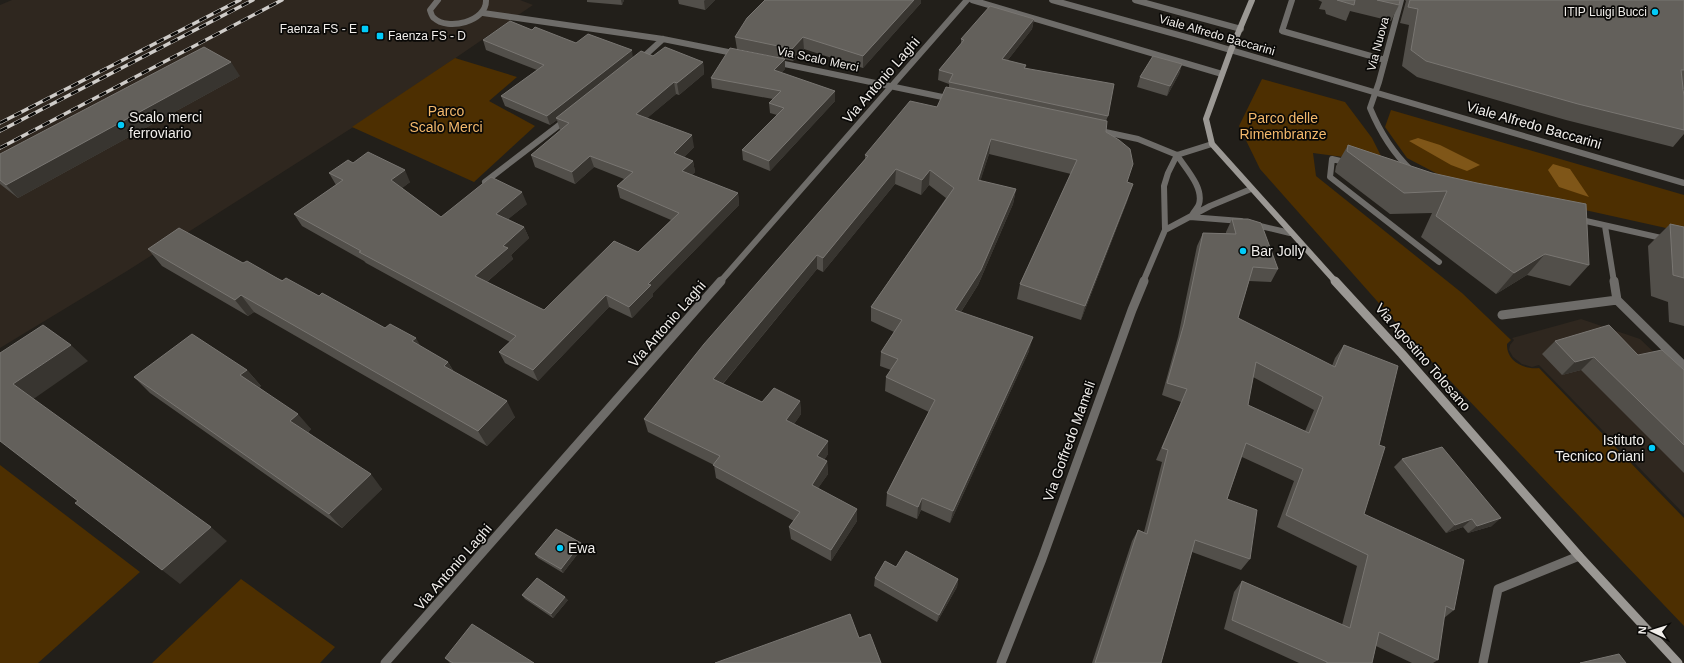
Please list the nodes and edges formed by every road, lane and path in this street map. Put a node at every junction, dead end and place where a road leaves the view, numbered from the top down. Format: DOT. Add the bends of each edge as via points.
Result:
graph roads {
  1 [pos="438,0"];
  2 [pos="486,0"];
  3 [pos="968,0"];
  4 [pos="972,0"];
  5 [pos="1052,0"];
  6 [pos="1135,0"];
  7 [pos="1252,0"];
  8 [pos="1292,0"];
  9 [pos="1401,0"];
  10 [pos="483,13"];
  11 [pos="1241,28"];
  12 [pos="663,39"];
  13 [pos="1231,50"];
  14 [pos="748,56"];
  15 [pos="1385,60"];
  16 [pos="771,61"];
  17 [pos="636,63"];
  18 [pos="1222,74"];
  19 [pos="894,86"];
  20 [pos="1376,93"];
  21 [pos="961,100"];
  22 [pos="571,115"];
  23 [pos="1092,129"];
  24 [pos="1212,144"];
  25 [pos="1177,155"];
  26 [pos="1354,164"];
  27 [pos="1418,175"];
  28 [pos="485,182"];
  29 [pos="1684,183"];
  30 [pos="1251,189"];
  31 [pos="1190,217"];
  32 [pos="1566,217"];
  33 [pos="1605,226"];
  34 [pos="1165,230"];
  35 [pos="1290,233"];
  36 [pos="1684,243"];
  37 [pos="1439,262"];
  38 [pos="1617,300"];
  39 [pos="1502,315"];
  40 [pos="1684,366"];
  41 [pos="1579,556"];
  42 [pos="385,663"];
  43 [pos="1001,663"];
  44 [pos="1483,663"];
  45 [pos="1678,663"];
  1 -- 10 [label="street" via="430,14 439,22 448,24 467,21"];
  2 -- 10 [label="street" via="488,3"];
  3 -- 19 [label="street, Via Antonio Laghi"];
  4 -- 18 [label="street"];
  5 -- 13 [label="street, Viale Alfredo Baccarini"];
  6 -- 11 [label="street, Viale Alfredo Baccarini"];
  7 -- 11 [label="main road, Via Agostino Tolosano"];
  8 -- 15 [label="street" via="1282,31"];
  9 -- 15 [label="street, Via Nuova"];
  10 -- 12 [label="street"];
  11 -- 13 [label="main road, Via Agostino Tolosano"];
  12 -- 14 [label="street"];
  12 -- 17 [label="street"];
  13 -- 18 [label="main road, Via Agostino Tolosano"];
  13 -- 20 [label="street, Viale Alfredo Baccarini"];
  15 -- 20 [label="street, Via Nuova"];
  16 -- 19 [label="street, Via Scalo Merci"];
  18 -- 24 [label="main road, Via Agostino Tolosano" via="1206,119"];
  19 -- 21 [label="street, Via Scalo Merci"];
  19 -- 42 [label="street, Via Antonio Laghi"];
  20 -- 27 [label="street" via="1370,108 1383,138 1402,162"];
  20 -- 29 [label="street, Viale Alfredo Baccarini"];
  22 -- 28 [label="street"];
  23 -- 25 [label="street" via="1138,139"];
  24 -- 25 [label="street"];
  24 -- 30 [label="main road, Via Agostino Tolosano"];
  25 -- 31 [label="street" via="1200,196 1199,205"];
  25 -- 34 [label="street, Via Goffredo Mameli" via="1164,186"];
  26 -- 37 [label="street" via="1332,159 1330,177"];
  30 -- 31 [label="street"];
  30 -- 35 [label="main road, Via Agostino Tolosano"];
  31 -- 34 [label="street"];
  31 -- 35 [label="street" via="1238,221"];
  32 -- 33 [label="street"];
  33 -- 36 [label="street"];
  33 -- 38 [label="street"];
  34 -- 43 [label="street, Via Goffredo Mameli" via="1132,310 1042,559"];
  35 -- 41 [label="main road, Via Agostino Tolosano" via="1392,342"];
  38 -- 39 [label="street"];
  38 -- 40 [label="street"];
  41 -- 44 [label="street" via="1498,589"];
  41 -- 45 [label="main road, Via Agostino Tolosano"];
}
